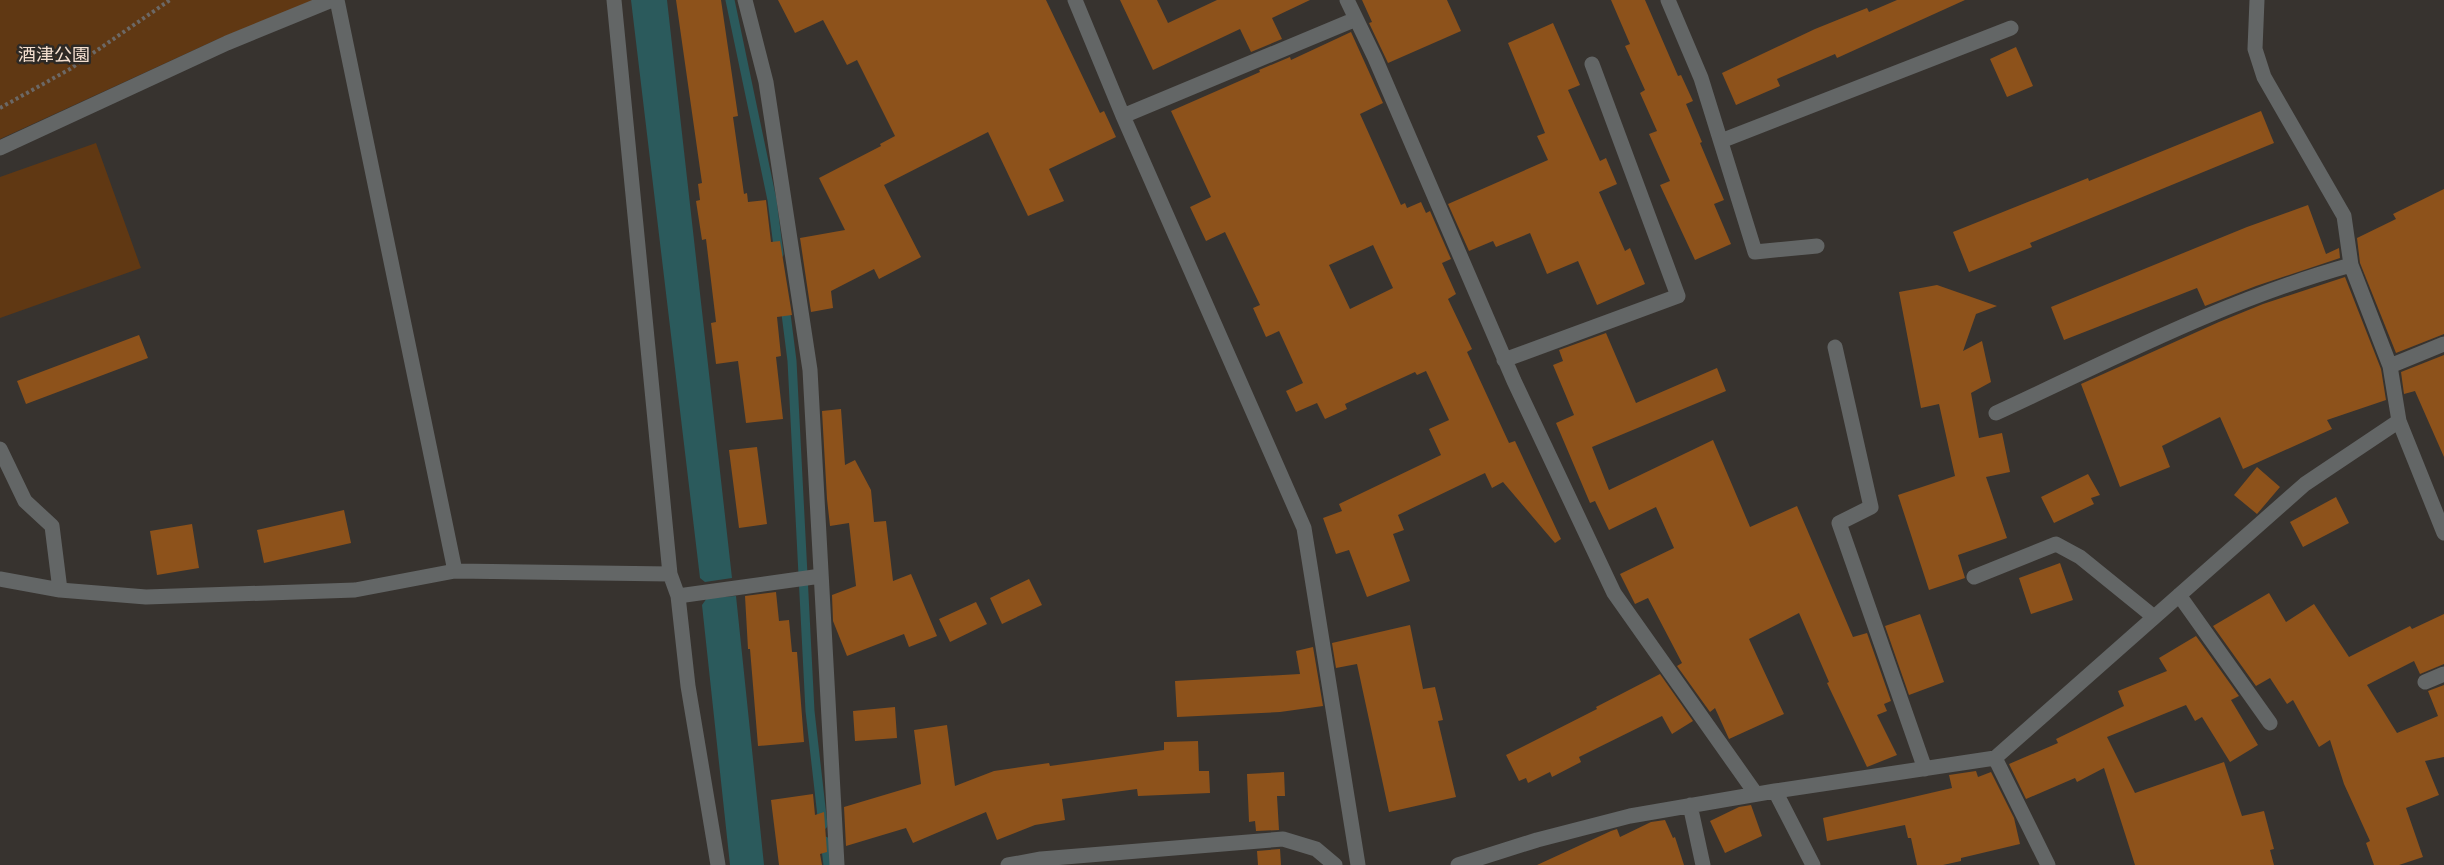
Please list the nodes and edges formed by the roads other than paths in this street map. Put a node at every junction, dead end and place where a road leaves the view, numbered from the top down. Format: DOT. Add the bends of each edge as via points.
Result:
graph roads {
  1 [pos="332,0"];
  2 [pos="337,0"];
  3 [pos="614,0"];
  4 [pos="745,0"];
  5 [pos="1075,0"];
  6 [pos="1347,0"];
  7 [pos="2257,0"];
  8 [pos="1671,1"];
  9 [pos="1356,19"];
  10 [pos="2012,28"];
  11 [pos="1592,64"];
  12 [pos="1124,116"];
  13 [pos="1721,141"];
  14 [pos="0,148"];
  15 [pos="1817,246"];
  16 [pos="2351,265"];
  17 [pos="2444,345"];
  18 [pos="1835,347"];
  19 [pos="1504,360"];
  20 [pos="2390,366"];
  21 [pos="1996,413"];
  22 [pos="2399,422"];
  23 [pos="0,449"];
  24 [pos="2442,522"];
  25 [pos="456,571"];
  26 [pos="670,574"];
  27 [pos="821,576"];
  28 [pos="1974,578"];
  29 [pos="0,579"];
  30 [pos="60,590"];
  31 [pos="2179,595"];
  32 [pos="678,596"];
  33 [pos="2154,618"];
  34 [pos="2444,674"];
  35 [pos="2425,682"];
  36 [pos="2270,723"];
  37 [pos="1995,758"];
  38 [pos="1925,769"];
  39 [pos="1775,791"];
  40 [pos="1756,794"];
  41 [pos="1690,805"];
  42 [pos="718,865"];
  43 [pos="837,865"];
  44 [pos="1008,865"];
  45 [pos="1335,865"];
  46 [pos="1358,865"];
  47 [pos="1458,865"];
  48 [pos="1703,865"];
  49 [pos="1813,865"];
  50 [pos="2048,865"];
  1 -- 14 [label="street"];
  2 -- 25 [label="street"];
  3 -- 26 [label="street"];
  4 -- 27 [label="street" via="766,82 810,370"];
  5 -- 12 [label="street"];
  6 -- 9 [label="street"];
  7 -- 16 [label="street" via="2255,49 2264,77 2344,216"];
  8 -- 13 [label="street"];
  9 -- 12 [label="street"];
  9 -- 19 [label="street"];
  10 -- 13 [label="street"];
  11 -- 19 [label="street" via="1678,296"];
  12 -- 46 [label="street" via="1304,528"];
  13 -- 15 [label="street" via="1755,252"];
  16 -- 20 [label="street"];
  16 -- 21 [label="street" via="2297,280 2206,316"];
  17 -- 20 [label="street"];
  18 -- 38 [label="street" via="1871,507 1839,523"];
  19 -- 40 [label="street" via="1614,593"];
  20 -- 22 [label="street"];
  22 -- 24 [label="street"];
  22 -- 31 [label="street" via="2305,484"];
  23 -- 30 [label="street" via="25,501 52,526"];
  25 -- 26 [label="street"];
  25 -- 30 [label="street" via="355,590 146,597"];
  26 -- 32 [label="street"];
  27 -- 32 [label="street"];
  27 -- 43 [label="street"];
  28 -- 33 [label="street" via="2056,544 2080,557"];
  29 -- 30 [label="street"];
  31 -- 33 [label="street"];
  31 -- 36 [label="street"];
  32 -- 42 [label="street" via="688,686"];
  33 -- 37 [label="street"];
  34 -- 35 [label="street"];
  37 -- 38 [label="street"];
  37 -- 50 [label="street"];
  38 -- 39 [label="street"];
  39 -- 40 [label="street"];
  39 -- 49 [label="street"];
  40 -- 41 [label="street"];
  41 -- 47 [label="street" via="1537,840"];
  41 -- 48 [label="street"];
  44 -- 45 [label="street" via="1283,839 1316,849"];
}
